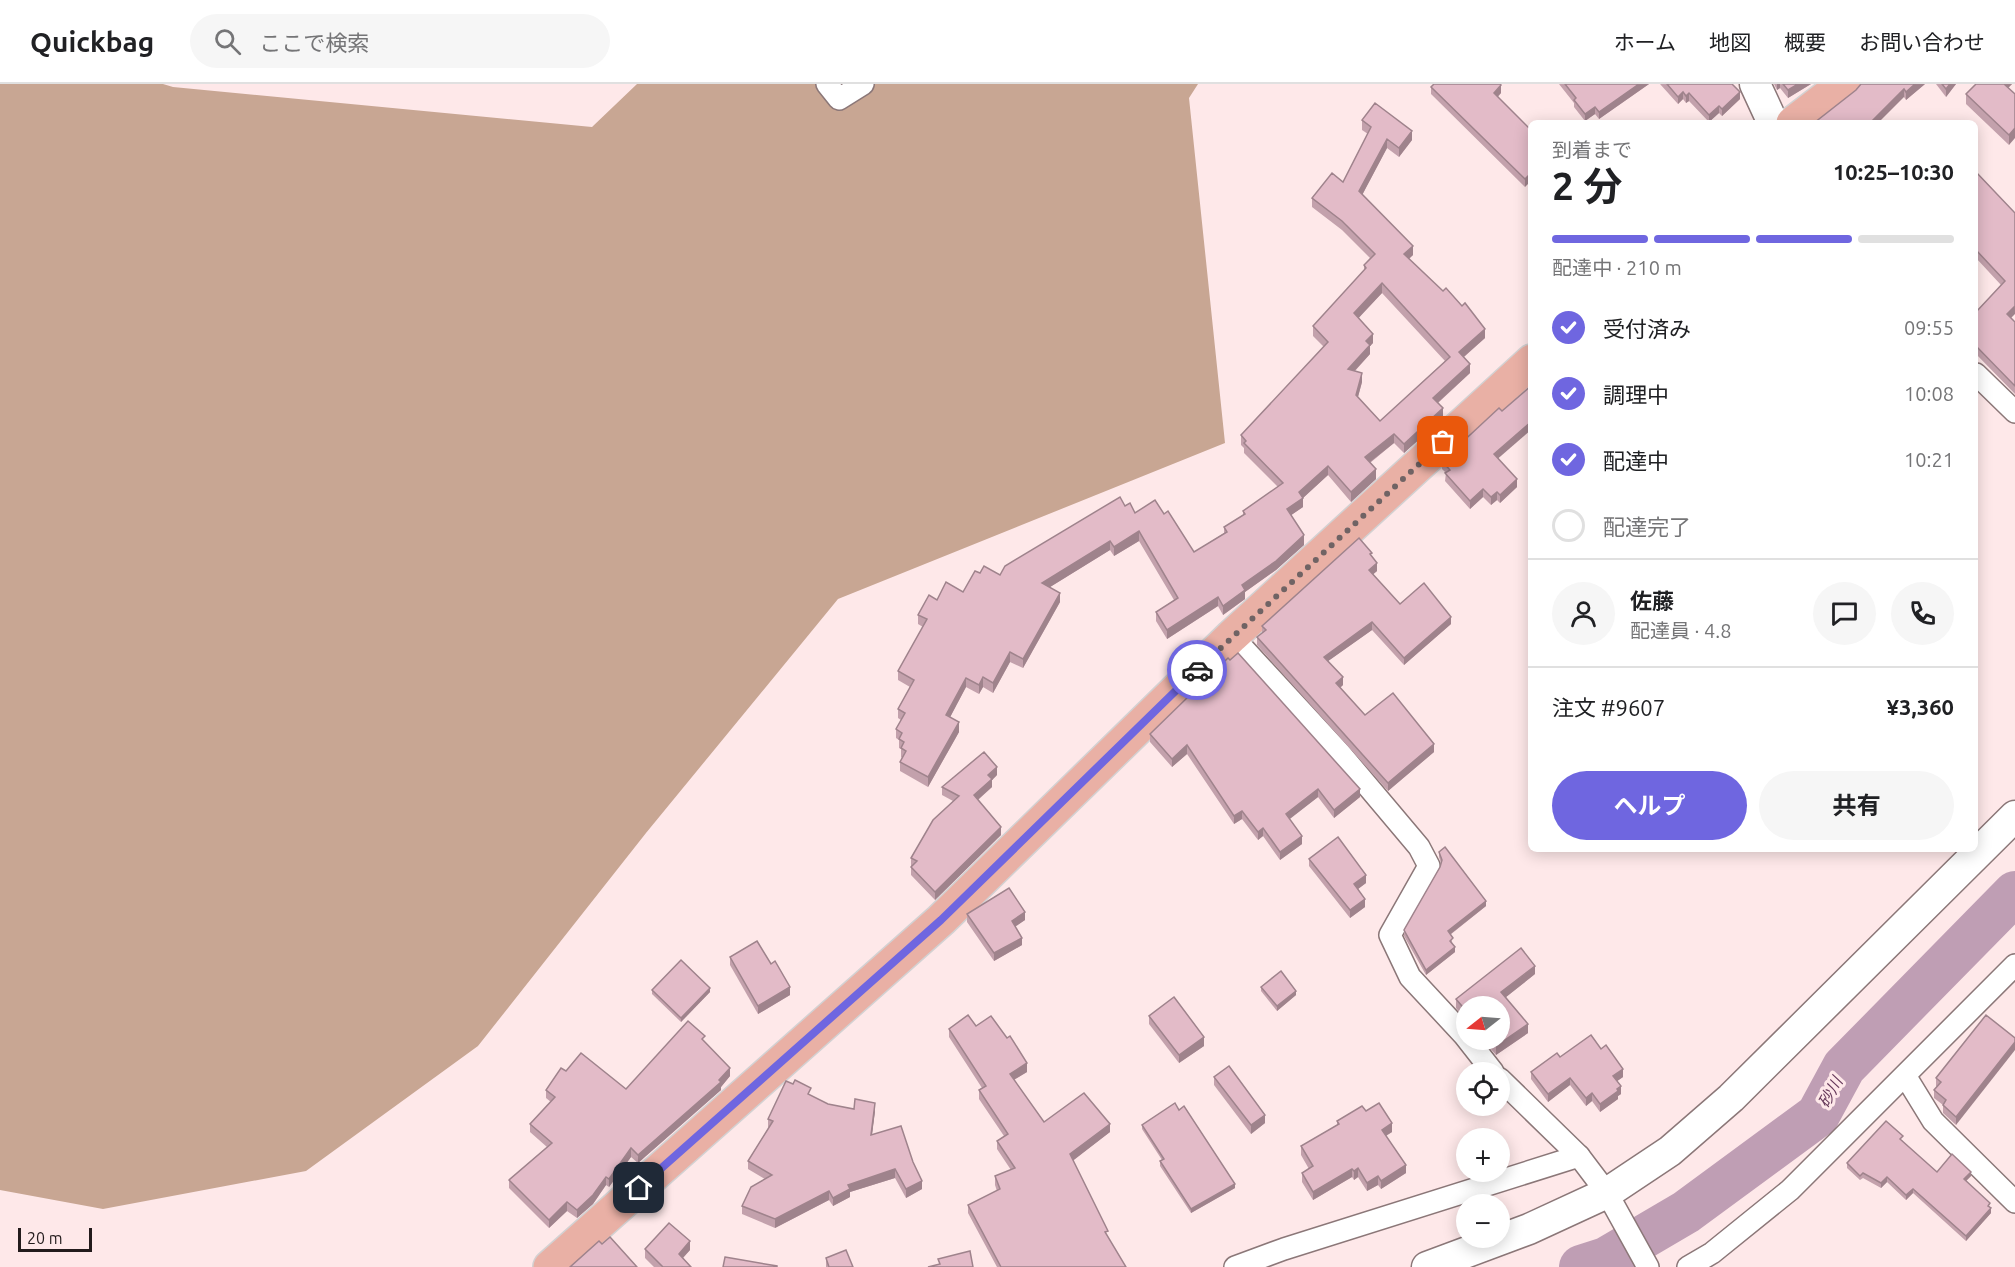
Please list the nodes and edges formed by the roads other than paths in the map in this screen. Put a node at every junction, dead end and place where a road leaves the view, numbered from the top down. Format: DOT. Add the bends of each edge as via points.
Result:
graph roads {
  1 [pos="827,84"];
  2 [pos="863,84"];
  3 [pos="1755,84"];
  4 [pos="1844,84"];
  5 [pos="1772,120"];
  6 [pos="1797,120"];
  7 [pos="1528,365"];
  8 [pos="1978,376"];
  9 [pos="2015,412"];
  10 [pos="1232,636"];
  11 [pos="2015,816"];
  12 [pos="2015,965"];
  13 [pos="1485,1062"];
  14 [pos="1906,1077"];
  15 [pos="1510,1089"];
  16 [pos="1579,1156"];
  17 [pos="1612,1201"];
  18 [pos="2015,1202"];
  19 [pos="550,1267"];
  20 [pos="1235,1267"];
  21 [pos="1427,1267"];
  22 [pos="1648,1267"];
  23 [pos="1688,1267"];
  1 -- 2 [label="street" via="839,99"];
  3 -- 5 [label="street"];
  4 -- 6 [label="main road"];
  7 -- 10 [label="main road"];
  8 -- 9 [label="street"];
  10 -- 13 [label="street" via="1339,752 1419,847 1429,866 1390,935 1410,977"];
  10 -- 19 [label="main road" via="941,920"];
  11 -- 17 [label="street" via="1731,1098"];
  12 -- 14 [label="street"];
  14 -- 18 [label="street" via="1933,1122"];
  14 -- 23 [label="street" via="1790,1190 1712,1253"];
  15 -- 16 [label="street"];
  16 -- 17 [label="street"];
  16 -- 20 [label="street"];
  17 -- 21 [label="street"];
  17 -- 22 [label="street"];
}
